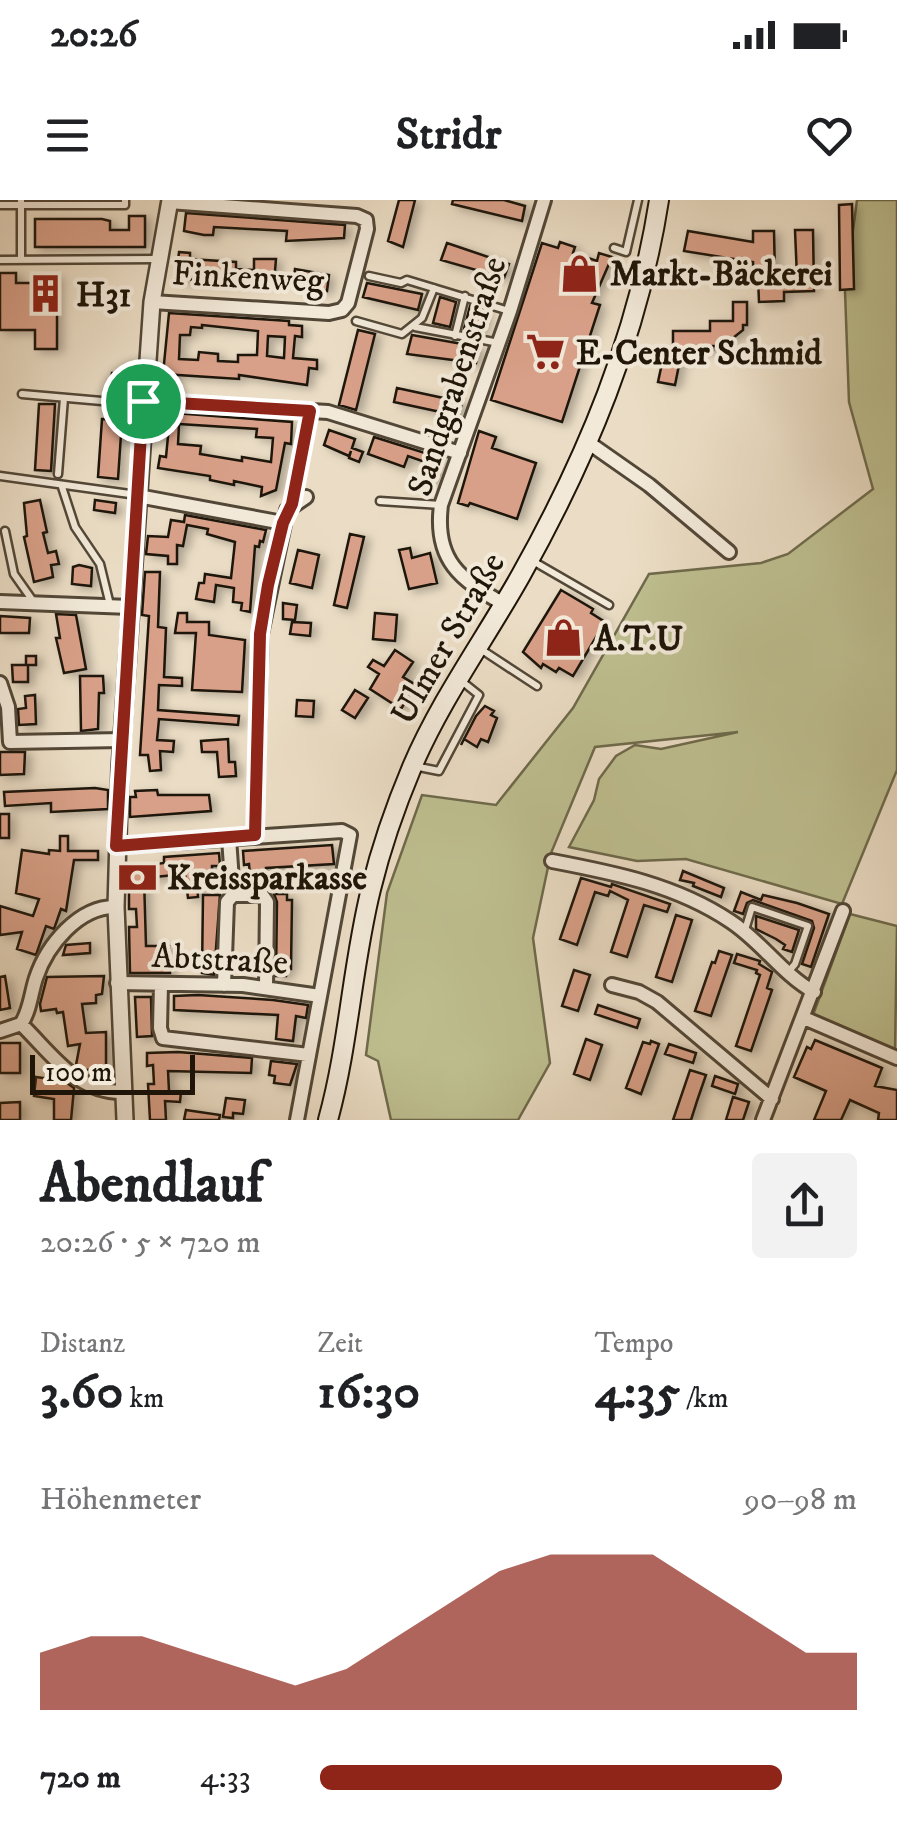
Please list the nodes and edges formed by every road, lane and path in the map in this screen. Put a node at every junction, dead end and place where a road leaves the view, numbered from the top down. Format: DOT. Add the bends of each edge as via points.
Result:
graph roads {
  1 [pos="124,200"];
  2 [pos="544,200"];
  3 [pos="638,200"];
  4 [pos="659,200"];
  5 [pos="170,201"];
  6 [pos="21,202"];
  7 [pos="0,205"];
  8 [pos="614,248"];
  9 [pos="20,259"];
  10 [pos="159,259"];
  11 [pos="0,260"];
  12 [pos="370,276"];
  13 [pos="434,288"];
  14 [pos="464,296"];
  15 [pos="152,302"];
  16 [pos="510,312"];
  17 [pos="356,321"];
  18 [pos="414,327"];
  19 [pos="455,336"];
  20 [pos="500,343"];
  21 [pos="22,394"];
  22 [pos="64,398"];
  23 [pos="143,401"];
  24 [pos="310,411"];
  25 [pos="589,443"];
  26 [pos="460,453"];
  27 [pos="58,474"];
  28 [pos="0,476"];
  29 [pos="62,486"];
  30 [pos="300,493"];
  31 [pos="138,496"];
  32 [pos="380,501"];
  33 [pos="441,505"];
  34 [pos="283,523"];
  35 [pos="5,531"];
  36 [pos="729,552"];
  37 [pos="530,559"];
  38 [pos="0,602"];
  39 [pos="34,602"];
  40 [pos="504,604"];
  41 [pos="609,605"];
  42 [pos="110,606"];
  43 [pos="130,607"];
  44 [pos="478,648"];
  45 [pos="459,679"];
  46 [pos="0,683"];
  47 [pos="537,686"];
  48 [pos="122,740"];
  49 [pos="412,766"];
  50 [pos="255,835"];
  51 [pos="230,838"];
  52 [pos="116,846"];
  53 [pos="552,861"];
  54 [pos="233,895"];
  55 [pos="116,907"];
  56 [pos="843,912"];
  57 [pos="744,932"];
  58 [pos="788,972"];
  59 [pos="117,983"];
  60 [pos="161,984"];
  61 [pos="224,985"];
  62 [pos="612,986"];
  63 [pos="266,987"];
  64 [pos="814,992"];
  65 [pos="320,996"];
  66 [pos="804,1018"];
  67 [pos="21,1024"];
  68 [pos="0,1031"];
  69 [pos="309,1056"];
  70 [pos="897,1058"];
  71 [pos="124,1092"];
  72 [pos="772,1099"];
  73 [pos="125,1120"];
  74 [pos="296,1120"];
  75 [pos="328,1120"];
  76 [pos="763,1120"];
  1 -- 6 [label="lane" via="125,205"];
  2 -- 16 [label="street, Sandgrabenstraße"];
  3 -- 8 [label="lane" via="626,252"];
  4 -- 25 [label="main road, Ulmer Straße" via="630,328"];
  5 -- 10 [label="street"];
  5 -- 15 [label="street, Finkenweg" via="358,216 368,230 342,310"];
  6 -- 7 [label="lane"];
  6 -- 9 [label="lane"];
  9 -- 10 [label="lane"];
  9 -- 11 [label="lane"];
  10 -- 15 [label="street"];
  12 -- 13 [label="lane"];
  13 -- 14 [label="lane"];
  13 -- 18 [label="lane"];
  14 -- 16 [label="lane"];
  14 -- 19 [label="lane"];
  15 -- 23 [label="street"];
  16 -- 20 [label="street, Sandgrabenstraße"];
  17 -- 18 [label="lane" via="402,334"];
  18 -- 19 [label="lane"];
  19 -- 20 [label="lane"];
  20 -- 26 [label="street, Sandgrabenstraße"];
  21 -- 22 [label="lane"];
  22 -- 23 [label="lane"];
  22 -- 27 [label="lane"];
  23 -- 24 [label="street"];
  23 -- 31 [label="street"];
  24 -- 26 [label="street"];
  24 -- 30 [label="lane"];
  25 -- 36 [label="street"];
  25 -- 37 [label="main road, Ulmer Straße"];
  26 -- 33 [label="street, Sandgrabenstraße"];
  28 -- 29 [label="lane"];
  29 -- 31 [label="lane"];
  29 -- 42 [label="lane" via="76,527 100,564"];
  30 -- 34 [label="street"];
  31 -- 34 [label="street"];
  31 -- 43 [label="street"];
  32 -- 33 [label="lane"];
  33 -- 40 [label="street, Sandgrabenstraße" via="440,533 450,563"];
  34 -- 50 [label="street" via="260,634"];
  35 -- 39 [label="lane" via="14,574"];
  37 -- 40 [label="main road, Ulmer Straße"];
  37 -- 41 [label="lane"];
  38 -- 39 [label="street"];
  39 -- 42 [label="street"];
  40 -- 44 [label="main road, Ulmer Straße"];
  42 -- 43 [label="street"];
  43 -- 48 [label="street"];
  44 -- 45 [label="main road, Ulmer Straße"];
  44 -- 47 [label="lane"];
  45 -- 49 [label="main road, Ulmer Straße"];
  45 -- 49 [label="lane" via="479,695 439,771"];
  46 -- 48 [label="street" via="10,742"];
  48 -- 52 [label="street"];
  49 -- 75 [label="main road, Ulmer Straße" via="370,890"];
  50 -- 51 [label="street"];
  50 -- 65 [label="street" via="350,836"];
  51 -- 52 [label="street"];
  51 -- 54 [label="street"];
  52 -- 55 [label="street"];
  53 -- 57 [label="street" via="633,876 690,899"];
  54 -- 61 [label="street" via="227,902"];
  54 -- 63 [label="street" via="266,897"];
  55 -- 59 [label="street"];
  55 -- 67 [label="street" via="90,912 52,945"];
  56 -- 64 [label="street"];
  57 -- 58 [label="street"];
  57 -- 58 [label="lane" via="752,907 808,926"];
  58 -- 64 [label="street"];
  59 -- 60 [label="street, Abtstraße"];
  59 -- 71 [label="street"];
  60 -- 61 [label="street, Abtstraße"];
  60 -- 69 [label="street" via="164,1038"];
  61 -- 63 [label="street, Abtstraße"];
  62 -- 72 [label="street" via="656,1002"];
  63 -- 65 [label="street, Abtstraße"];
  64 -- 66 [label="street"];
  65 -- 69 [label="street"];
  66 -- 70 [label="street"];
  66 -- 72 [label="street"];
  67 -- 68 [label="street"];
  67 -- 71 [label="street" via="55,1064 110,1092"];
  69 -- 74 [label="street"];
  71 -- 73 [label="street"];
  72 -- 76 [label="street"];
}
